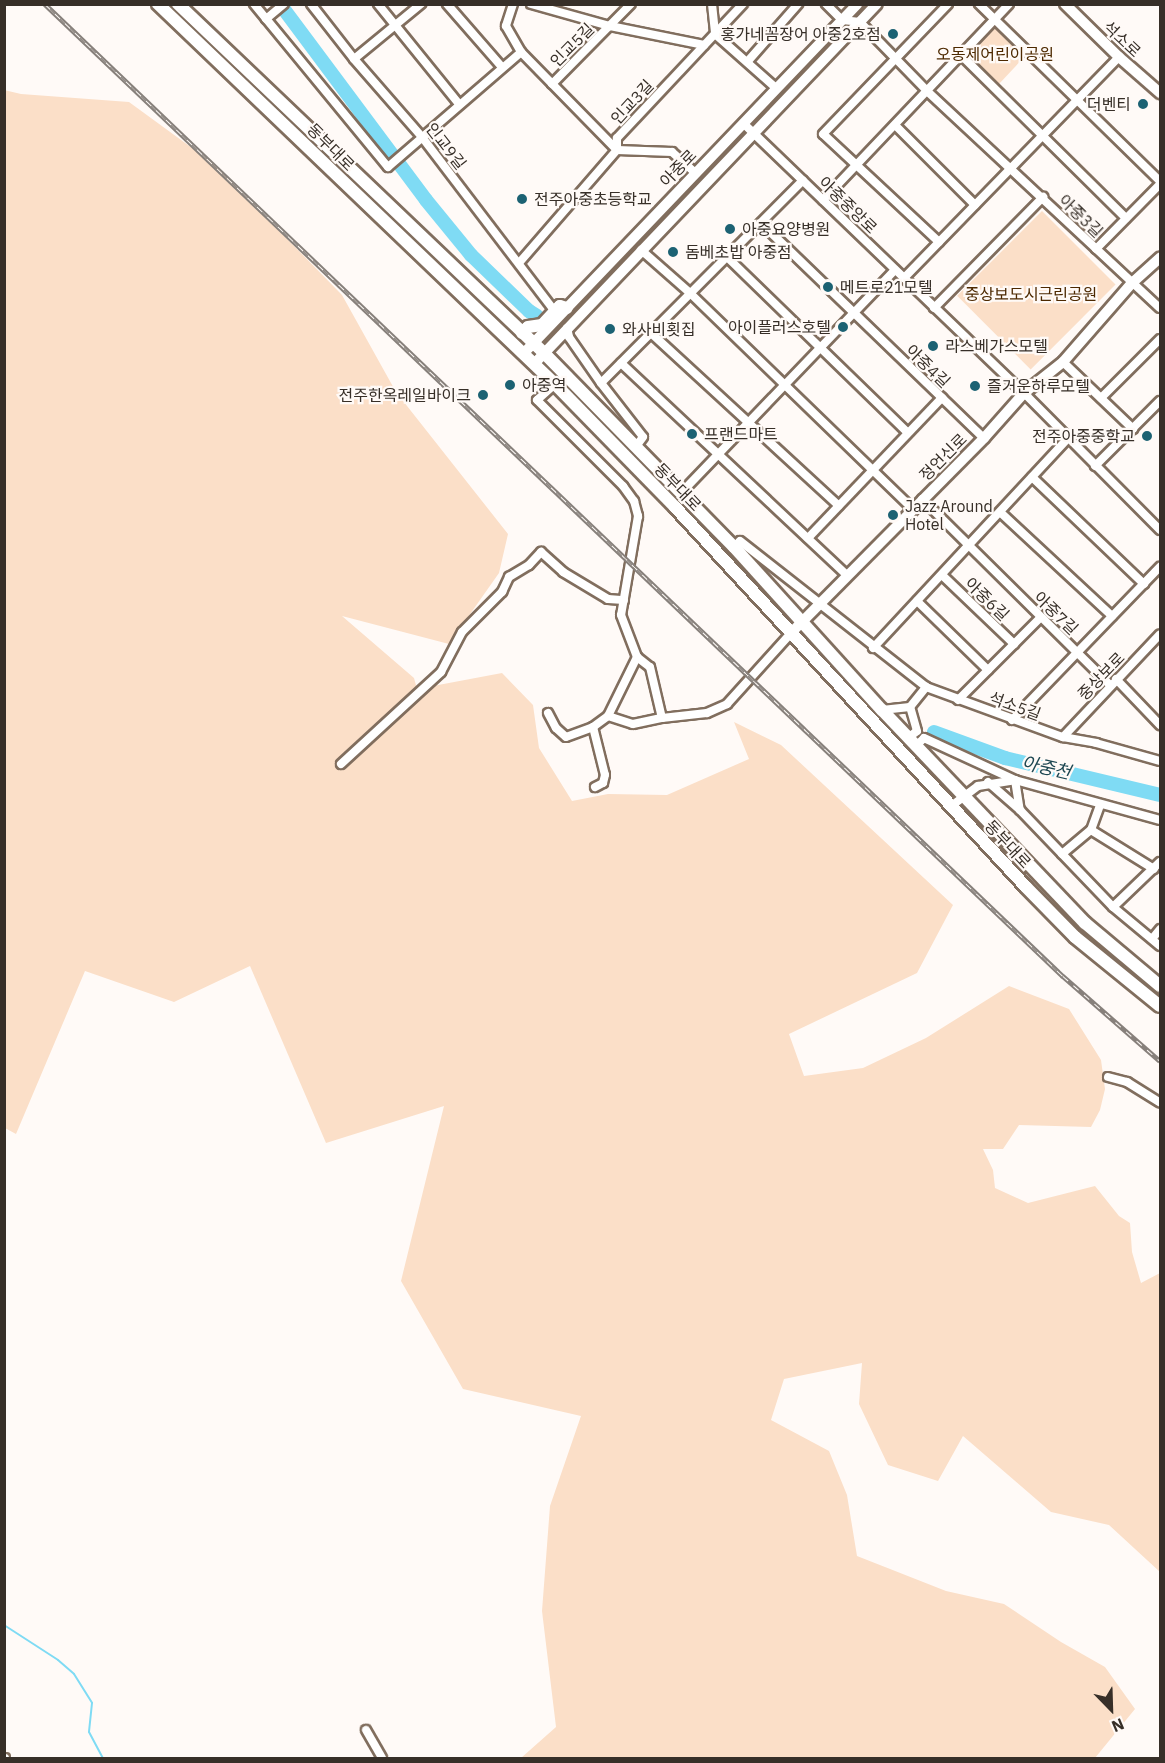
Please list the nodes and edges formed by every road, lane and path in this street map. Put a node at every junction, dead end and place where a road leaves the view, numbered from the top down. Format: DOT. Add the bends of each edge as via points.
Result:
graph roads {
  1 [pos="158,4"];
  2 [pos="178,4"];
  3 [pos="254,4"];
  4 [pos="284,4"];
  5 [pos="311,4"];
  6 [pos="378,4"];
  7 [pos="421,4"];
  8 [pos="447,4"];
  9 [pos="513,4"];
  10 [pos="531,4"];
  11 [pos="631,4"];
  12 [pos="712,4"];
  13 [pos="743,4"];
  14 [pos="798,4"];
  15 [pos="826,4"];
  16 [pos="856,4"];
  17 [pos="877,4"];
  18 [pos="948,4"];
  19 [pos="979,4"];
  20 [pos="1009,4"];
  21 [pos="1065,4"];
  22 [pos="563,9"];
  23 [pos="269,17"];
  24 [pos="842,20"];
  25 [pos="994,20"];
  26 [pos="860,22"];
  27 [pos="395,26"];
  28 [pos="610,26"];
  29 [pos="715,34"];
  30 [pos="704,45"];
  31 [pos="521,52"];
  32 [pos="961,55"];
  33 [pos="1119,57"];
  34 [pos="354,59"];
  35 [pos="897,59"];
  36 [pos="748,61"];
  37 [pos="502,67"];
  38 [pos="552,84"];
  39 [pos="776,88"];
  40 [pos="927,91"];
  41 [pos="1161,93"];
  42 [pos="1079,100"];
  43 [pos="459,104"];
  44 [pos="743,123"];
  45 [pos="895,125"];
  46 [pos="754,134"];
  47 [pos="1043,134"];
  48 [pos="419,140"];
  49 [pos="617,150"];
  50 [pos="857,164"];
  51 [pos="1012,168"];
  52 [pos="694,172"];
  53 [pos="803,180"];
  54 [pos="1161,183"];
  55 [pos="1043,197"];
  56 [pos="823,200"];
  57 [pos="975,205"];
  58 [pos="1126,218"];
  59 [pos="761,223"];
  60 [pos="939,242"];
  61 [pos="1096,249"];
  62 [pos="641,250"];
  63 [pos="727,257"];
  64 [pos="1161,258"];
  65 [pos="519,263"];
  66 [pos="895,270"];
  67 [pos="904,278"];
  68 [pos="1132,283"];
  69 [pos="690,293"];
  70 [pos="567,308"];
  71 [pos="934,308"];
  72 [pos="1161,308"];
  73 [pos="554,310"];
  74 [pos="854,313"];
  75 [pos="567,328"];
  76 [pos="522,333"];
  77 [pos="651,333"];
  78 [pos="1161,339"];
  79 [pos="534,343"];
  80 [pos="820,348"];
  81 [pos="544,353"];
  82 [pos="523,354"];
  83 [pos="1063,362"];
  84 [pos="621,363"];
  85 [pos="534,364"];
  86 [pos="555,384"];
  87 [pos="601,384"];
  88 [pos="785,384"];
  89 [pos="1024,393"];
  90 [pos="942,398"];
  91 [pos="1101,398"];
  92 [pos="1161,401"];
  93 [pos="748,423"];
  94 [pos="1133,429"];
  95 [pos="908,433"];
  96 [pos="984,438"];
  97 [pos="1067,439"];
  98 [pos="637,445"];
  99 [pos="719,453"];
  100 [pos="1095,466"];
  101 [pos="874,469"];
  102 [pos="1032,477"];
  103 [pos="681,493"];
  104 [pos="922,499"];
  105 [pos="839,506"];
  106 [pos="912,508"];
  107 [pos="1000,512"];
  108 [pos="1161,530"];
  109 [pos="808,538"];
  110 [pos="968,546"];
  111 [pos="734,547"];
  112 [pos="1161,567"];
  113 [pos="942,574"];
  114 [pos="848,576"];
  115 [pos="1144,584"];
  116 [pos="1016,592"];
  117 [pos="624,600"];
  118 [pos="917,601"];
  119 [pos="821,604"];
  120 [pos="1112,616"];
  121 [pos="1041,617"];
  122 [pos="803,623"];
  123 [pos="792,632"];
  124 [pos="1161,634"];
  125 [pos="1014,644"];
  126 [pos="873,648"];
  127 [pos="1077,653"];
  128 [pos="637,657"];
  129 [pos="988,670"];
  130 [pos="1113,682"];
  131 [pos="926,687"];
  132 [pos="958,700"];
  133 [pos="910,707"];
  134 [pos="882,710"];
  135 [pos="1161,711"];
  136 [pos="548,713"];
  137 [pos="608,716"];
  138 [pos="662,718"];
  139 [pos="1154,718"];
  140 [pos="1012,720"];
  141 [pos="1161,725"];
  142 [pos="593,727"];
  143 [pos="1063,737"];
  144 [pos="916,738"];
  145 [pos="1161,761"];
  146 [pos="341,764"];
  147 [pos="1015,780"];
  148 [pos="988,782"];
  149 [pos="595,787"];
  150 [pos="963,795"];
  151 [pos="1100,805"];
  152 [pos="951,807"];
  153 [pos="1020,810"];
  154 [pos="1161,820"];
  155 [pos="1091,830"];
  156 [pos="1062,854"];
  157 [pos="1161,862"];
  158 [pos="1154,869"];
  159 [pos="1113,907"];
  160 [pos="1161,929"];
  161 [pos="1152,939"];
  162 [pos="1161,946"];
  163 [pos="1161,986"];
  164 [pos="1161,1006"];
  165 [pos="1108,1077"];
  166 [pos="1161,1103"];
  167 [pos="366,1730"];
  168 [pos="382,1758"];
  1 -- 82 [label="main road, 동부대로"];
  2 -- 76 [label="main road, 동부대로"];
  3 -- 23 [label="street"];
  4 -- 23 [label="street"];
  5 -- 34 [label="street, 인교9길"];
  6 -- 27 [label="street"];
  7 -- 27 [label="street"];
  8 -- 37 [label="street"];
  9 -- 31 [label="street" via="506,26"];
  10 -- 22 [label="street, 인교5길"];
  11 -- 28 [label="street, 인교5길"];
  12 -- 29 [label="street"];
  13 -- 29 [label="street, 인교3길"];
  14 -- 36 [label="street"];
  15 -- 24 [label="street"];
  16 -- 24 [label="street, 아중로"];
  17 -- 26 [label="street, 아중로"];
  18 -- 35 [label="street"];
  19 -- 25 [label="street"];
  20 -- 25 [label="street"];
  21 -- 33 [label="street, 석소로"];
  22 -- 28 [label="street, 인교5길"];
  23 -- 48 [label="street" via="388,167"];
  24 -- 26 [label="street"];
  24 -- 39 [label="street, 아중로"];
  25 -- 32 [label="street"];
  25 -- 42 [label="street"];
  26 -- 35 [label="street, 아중3길"];
  26 -- 46 [label="street, 아중로"];
  27 -- 34 [label="street"];
  27 -- 43 [label="street"];
  28 -- 30 [label="street, 인교5길"];
  28 -- 38 [label="street, 인교5길"];
  29 -- 30 [label="street, 인교3길"];
  29 -- 36 [label="street"];
  30 -- 49 [label="street, 인교3길" via="617,138"];
  31 -- 37 [label="street"];
  31 -- 38 [label="street"];
  32 -- 40 [label="street"];
  32 -- 47 [label="street, 아중3길"];
  33 -- 41 [label="street, 석소로"];
  33 -- 42 [label="street"];
  34 -- 48 [label="street, 인교9길"];
  35 -- 40 [label="street, 아중3길"];
  35 -- 50 [label="street" via="824,134"];
  36 -- 39 [label="street"];
  37 -- 43 [label="street"];
  38 -- 49 [label="street"];
  39 -- 44 [label="street, 아중로"];
  40 -- 45 [label="street"];
  40 -- 51 [label="street, 아중3길"];
  42 -- 47 [label="street"];
  42 -- 54 [label="street"];
  43 -- 48 [label="street"];
  44 -- 46 [label="street, 아중중앙로"];
  44 -- 52 [label="street, 아중로"];
  45 -- 50 [label="street"];
  45 -- 57 [label="street"];
  46 -- 53 [label="street, 아중중앙로"];
  46 -- 62 [label="street, 아중로"];
  47 -- 51 [label="street"];
  47 -- 58 [label="street, 아중3길"];
  48 -- 65 [label="street, 인교9길"];
  49 -- 52 [label="street" via="672,152"];
  49 -- 65 [label="street, 인교3길"];
  50 -- 56 [label="street"];
  50 -- 60 [label="street"];
  51 -- 55 [label="street, 아중3길"];
  51 -- 57 [label="street"];
  52 -- 70 [label="street, 아중로"];
  53 -- 56 [label="street, 아중중앙로"];
  53 -- 59 [label="street"];
  54 -- 58 [label="street"];
  55 -- 61 [label="street, 아중3길"];
  55 -- 71 [label="street"];
  56 -- 66 [label="street, 아중중앙로"];
  57 -- 60 [label="street"];
  58 -- 61 [label="street"];
  59 -- 63 [label="street"];
  59 -- 74 [label="street, 아중4길"];
  60 -- 67 [label="street"];
  61 -- 68 [label="street, 아중3길"];
  62 -- 69 [label="street"];
  62 -- 75 [label="street, 아중로"];
  63 -- 69 [label="street"];
  63 -- 80 [label="street"];
  64 -- 68 [label="street, 정언신로"];
  65 -- 73 [label="street, 인교9길"];
  66 -- 67 [label="street, 아중중앙로"];
  66 -- 74 [label="street"];
  67 -- 71 [label="street, 아중중앙로"];
  68 -- 72 [label="street, 아중3길"];
  68 -- 83 [label="street, 정언신로"];
  69 -- 77 [label="street"];
  69 -- 88 [label="street"];
  70 -- 73 [label="main road" via="560,306"];
  70 -- 79 [label="street, 아중로"];
  71 -- 89 [label="street, 아중중앙로"];
  73 -- 76 [label="main road" via="542,325 528,327"];
  74 -- 80 [label="street"];
  74 -- 90 [label="street, 아중4길"];
  75 -- 81 [label="street, 아중로"];
  75 -- 87 [label="street"];
  76 -- 79 [label="main road, 동부대로"];
  77 -- 84 [label="street"];
  77 -- 93 [label="street"];
  78 -- 91 [label="street"];
  79 -- 81 [label="main road, 동부대로"];
  79 -- 82 [label="street, 아중로"];
  80 -- 88 [label="street"];
  80 -- 95 [label="street"];
  81 -- 85 [label="street, 아중로"];
  81 -- 98 [label="main road, 동부대로"];
  82 -- 85 [label="main road, 동부대로"];
  83 -- 89 [label="street, 정언신로"];
  83 -- 91 [label="street"];
  84 -- 87 [label="street"];
  84 -- 99 [label="street"];
  85 -- 86 [label="main road, 동부대로"];
  86 -- 117 [label="street" via="537,400 634,501 638,516"];
  86 -- 123 [label="main road, 동부대로"];
  87 -- 98 [label="street" via="644,437"];
  88 -- 93 [label="street"];
  88 -- 101 [label="street"];
  89 -- 96 [label="street, 정언신로"];
  89 -- 97 [label="street, 아중중앙로"];
  90 -- 95 [label="street"];
  90 -- 96 [label="street, 아중4길"];
  91 -- 94 [label="street"];
  92 -- 94 [label="street"];
  93 -- 99 [label="street"];
  93 -- 105 [label="street"];
  94 -- 100 [label="street"];
  95 -- 101 [label="street"];
  96 -- 104 [label="street, 정언신로"];
  97 -- 100 [label="street, 아중중앙로"];
  97 -- 102 [label="street, 아중6길"];
  98 -- 103 [label="main road, 동부대로"];
  99 -- 103 [label="street"];
  99 -- 109 [label="street"];
  100 -- 108 [label="street, 아중중앙로"];
  101 -- 105 [label="street"];
  101 -- 106 [label="street"];
  102 -- 107 [label="street, 아중6길"];
  102 -- 115 [label="street"];
  103 -- 111 [label="main road, 동부대로"];
  104 -- 106 [label="street, 정언신로"];
  104 -- 110 [label="street"];
  105 -- 109 [label="street"];
  106 -- 114 [label="street, 정언신로"];
  107 -- 110 [label="street, 아중6길"];
  107 -- 120 [label="street"];
  109 -- 114 [label="street"];
  110 -- 113 [label="street, 아중6길"];
  110 -- 116 [label="street, 아중6길"];
  111 -- 119 [label="street, 석소5길" via="740,541"];
  111 -- 122 [label="main road, 동부대로"];
  112 -- 115 [label="street, 아중7길"];
  113 -- 118 [label="street, 아중6길"];
  113 -- 125 [label="street, 아중6길"];
  114 -- 119 [label="street, 정언신로"];
  115 -- 120 [label="street, 아중7길"];
  116 -- 121 [label="street, 아중7길"];
  117 -- 128 [label="street" via="621,615"];
  117 -- 146 [label="street" via="608,599 563,572 541,552 509,577 502,592 462,632 441,672"];
  118 -- 126 [label="street, 아중6길"];
  118 -- 129 [label="street"];
  119 -- 122 [label="street, 정언신로"];
  119 -- 126 [label="street, 석소5길"];
  120 -- 127 [label="street, 아중7길"];
  121 -- 125 [label="street"];
  121 -- 127 [label="street, 아중7길"];
  122 -- 123 [label="street, 정언신로"];
  122 -- 134 [label="main road, 동부대로"];
  123 -- 138 [label="street" via="727,704 707,713"];
  123 -- 152 [label="main road, 동부대로"];
  124 -- 130 [label="street, 중상보로"];
  125 -- 129 [label="street"];
  126 -- 131 [label="street, 석소5길"];
  127 -- 130 [label="street, 아중7길"];
  127 -- 140 [label="street, 아중7길"];
  128 -- 137 [label="street"];
  128 -- 138 [label="street" via="650,668"];
  129 -- 132 [label="street"];
  130 -- 139 [label="street, 아중7길"];
  130 -- 143 [label="street, 중상보로"];
  131 -- 132 [label="street, 석소5길"];
  131 -- 133 [label="street"];
  132 -- 140 [label="street, 석소5길"];
  133 -- 134 [label="street"];
  133 -- 144 [label="street"];
  134 -- 144 [label="main road, 동부대로"];
  135 -- 139 [label="street"];
  136 -- 142 [label="street" via="566,737"];
  137 -- 138 [label="street" via="633,724"];
  137 -- 142 [label="street"];
  139 -- 141 [label="street, 아중7길"];
  140 -- 143 [label="street, 석소5길"];
  142 -- 149 [label="street" via="605,775 603,783"];
  143 -- 145 [label="street, 석소5길"];
  144 -- 147 [label="street"];
  144 -- 150 [label="main road, 동부대로"];
  147 -- 148 [label="street"];
  147 -- 151 [label="street"];
  147 -- 153 [label="street"];
  148 -- 150 [label="street"];
  148 -- 153 [label="street"];
  150 -- 152 [label="street"];
  150 -- 163 [label="main road, 동부대로" via="1084,923"];
  151 -- 154 [label="street"];
  151 -- 155 [label="street"];
  152 -- 164 [label="main road, 동부대로" via="1076,937"];
  153 -- 156 [label="street"];
  155 -- 156 [label="street"];
  155 -- 158 [label="street"];
  156 -- 159 [label="street"];
  157 -- 158 [label="street"];
  158 -- 159 [label="street"];
  159 -- 161 [label="street"];
  160 -- 161 [label="street"];
  161 -- 162 [label="street"];
  165 -- 166 [label="street" via="1127,1082"];
  167 -- 168 [label="street"];
}
